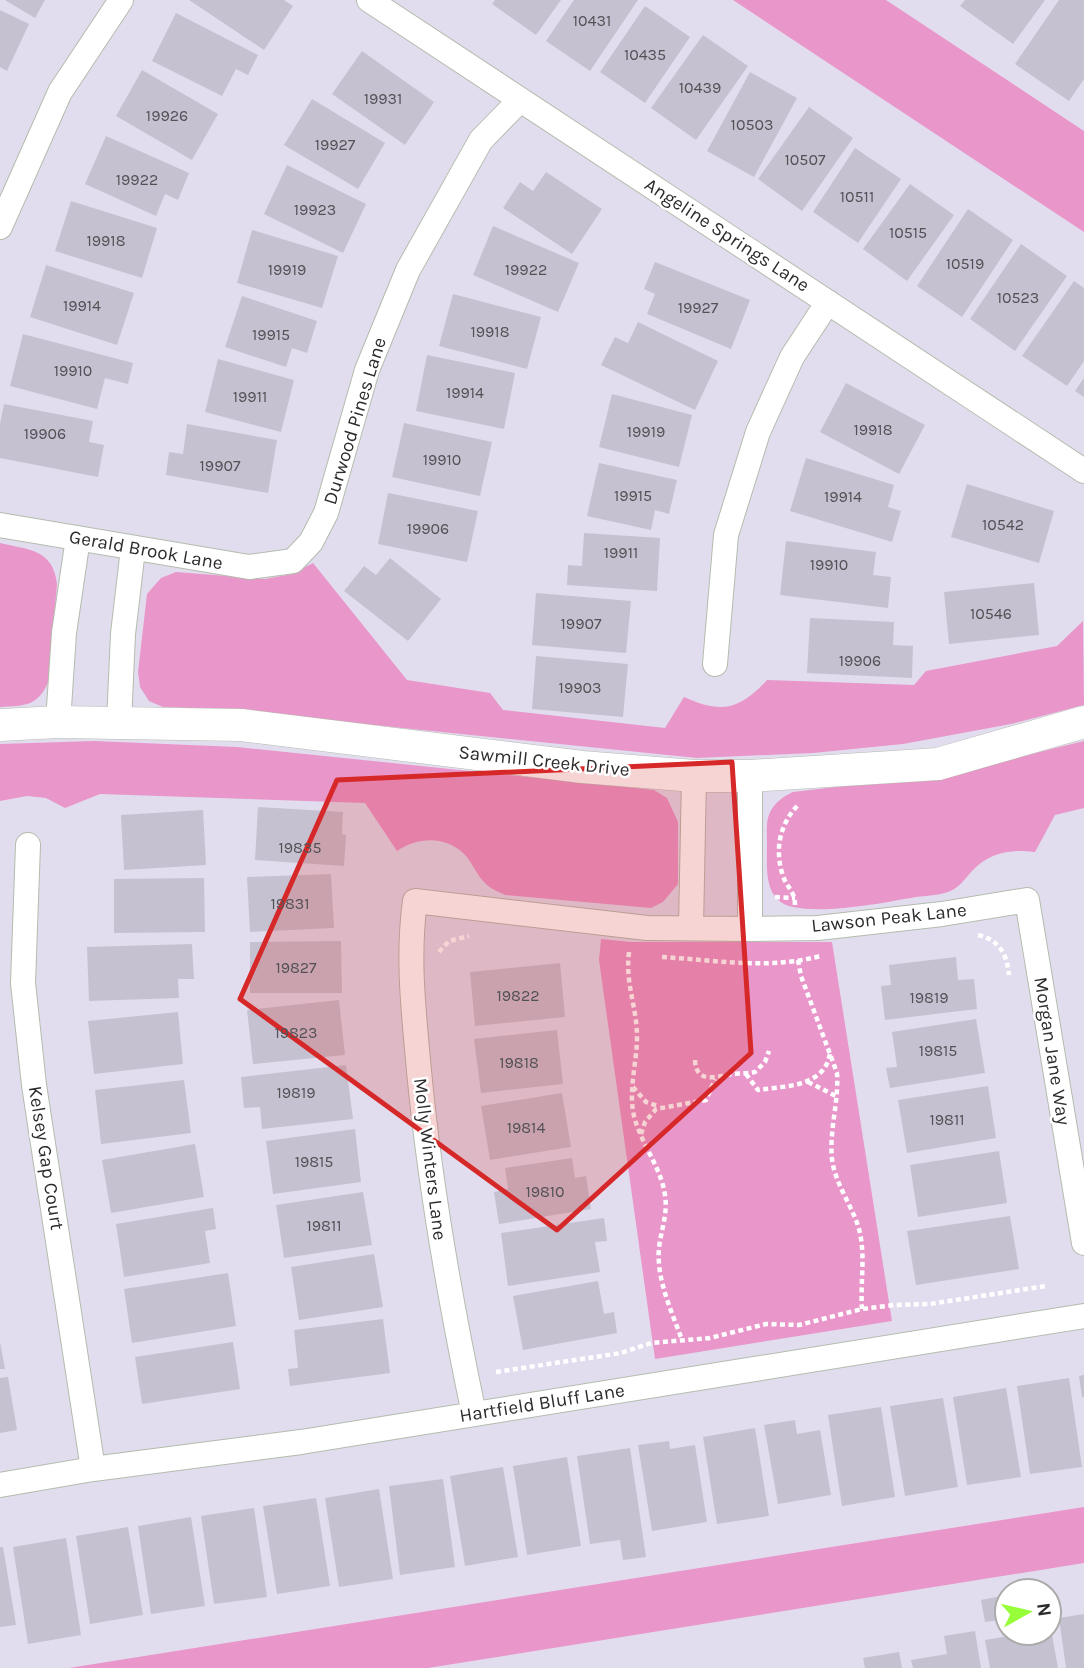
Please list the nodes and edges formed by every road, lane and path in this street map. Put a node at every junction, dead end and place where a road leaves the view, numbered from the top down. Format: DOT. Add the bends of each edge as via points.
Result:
graph roads {
  1 [pos="121,0"];
  2 [pos="369,0"];
  3 [pos="520,100"];
  4 [pos="0,227"];
  5 [pos="828,302"];
  6 [pos="1084,471"];
  7 [pos="0,524"];
  8 [pos="78,538"];
  9 [pos="133,549"];
  10 [pos="293,561"];
  11 [pos="715,664"];
  12 [pos="58,722"];
  13 [pos="1084,722"];
  14 [pos="119,723"];
  15 [pos="0,725"];
  16 [pos="694,776"];
  17 [pos="750,776"];
  18 [pos="799,804"];
  19 [pos="28,845"];
  20 [pos="750,896"];
  21 [pos="1027,900"];
  22 [pos="415,901"];
  23 [pos="691,928"];
  24 [pos="750,929"];
  25 [pos="975,935"];
  26 [pos="473,936"];
  27 [pos="618,950"];
  28 [pos="629,952"];
  29 [pos="438,954"];
  30 [pos="635,954"];
  31 [pos="824,955"];
  32 [pos="652,956"];
  33 [pos="798,961"];
  34 [pos="1009,975"];
  35 [pos="769,1051"];
  36 [pos="831,1052"];
  37 [pos="695,1060"];
  38 [pos="746,1074"];
  39 [pos="715,1079"];
  40 [pos="808,1082"];
  41 [pos="633,1086"];
  42 [pos="836,1096"];
  43 [pos="663,1106"];
  44 [pos="641,1135"];
  45 [pos="1084,1243"];
  46 [pos="1046,1286"];
  47 [pos="862,1310"];
  48 [pos="1084,1316"];
  49 [pos="682,1340"];
  50 [pos="496,1372"];
  51 [pos="474,1414"];
  52 [pos="93,1469"];
  53 [pos="0,1485"];
  1 -- 4 [label="street" via="60,92"];
  2 -- 3 [label="street, Angeline Springs Lane"];
  3 -- 5 [label="street, Angeline Springs Lane"];
  3 -- 10 [label="street, Durwood Pines Lane" via="481,140 408,270 367,370 326,513 311,542"];
  5 -- 6 [label="street, Angeline Springs Lane"];
  5 -- 11 [label="street" via="792,357 758,432 726,535"];
  7 -- 8 [label="street, Gerald Brook Lane"];
  8 -- 9 [label="street, Gerald Brook Lane"];
  8 -- 12 [label="street" via="64,632"];
  9 -- 10 [label="street, Gerald Brook Lane" via="249,567"];
  9 -- 14 [label="street"];
  12 -- 14 [label="street, Sawmill Creek Drive"];
  12 -- 15 [label="street, Sawmill Creek Drive"];
  13 -- 17 [label="street, Sawmill Creek Drive" via="938,764"];
  14 -- 16 [label="street, Sawmill Creek Drive" via="241,725 582,767"];
  16 -- 17 [label="street, Sawmill Creek Drive"];
  16 -- 23 [label="street"];
  17 -- 20 [label="street"];
  18 -- 20 [label="path" via="784,821 780,835 782,873 795,898"];
  19 -- 52 [label="street, Kelsey Gap Court" via="24,996"];
  20 -- 24 [label="street"];
  21 -- 24 [label="street, Lawson Peak Lane" via="818,928"];
  21 -- 45 [label="street, Morgan Jane Way"];
  22 -- 23 [label="street, Lawson Peak Lane" via="648,928"];
  22 -- 51 [label="street, Molly Winters Lane" via="410,973 427,1149 449,1295"];
  23 -- 24 [label="street, Lawson Peak Lane"];
  25 -- 34 [label="path" via="989,938 1000,948"];
  26 -- 29 [label="path" via="449,941"];
  27 -- 28 [label="path"];
  28 -- 30 [label="path"];
  28 -- 41 [label="path" via="627,980 637,1038"];
  31 -- 33 [label="path"];
  32 -- 33 [label="path" via="752,965"];
  33 -- 36 [label="path"];
  35 -- 38 [label="path" via="760,1069"];
  36 -- 40 [label="path" via="827,1067"];
  36 -- 42 [label="path" via="837,1073"];
  37 -- 39 [label="path" via="700,1072"];
  38 -- 39 [label="path"];
  38 -- 40 [label="path" via="758,1090"];
  39 -- 43 [label="path" via="706,1100"];
  40 -- 42 [label="path"];
  41 -- 43 [label="path" via="646,1102"];
  41 -- 44 [label="path" via="634,1114"];
  42 -- 47 [label="path" via="832,1159 859,1230"];
  43 -- 44 [label="path" via="651,1113"];
  44 -- 49 [label="path" via="665,1193 659,1261"];
  46 -- 47 [label="path"];
  47 -- 49 [label="path" via="799,1325 766,1324"];
  48 -- 51 [label="street, Hartfield Bluff Lane"];
  49 -- 50 [label="path"];
  51 -- 52 [label="street, Hartfield Bluff Lane"];
  52 -- 53 [label="street, Hartfield Bluff Lane"];
}
